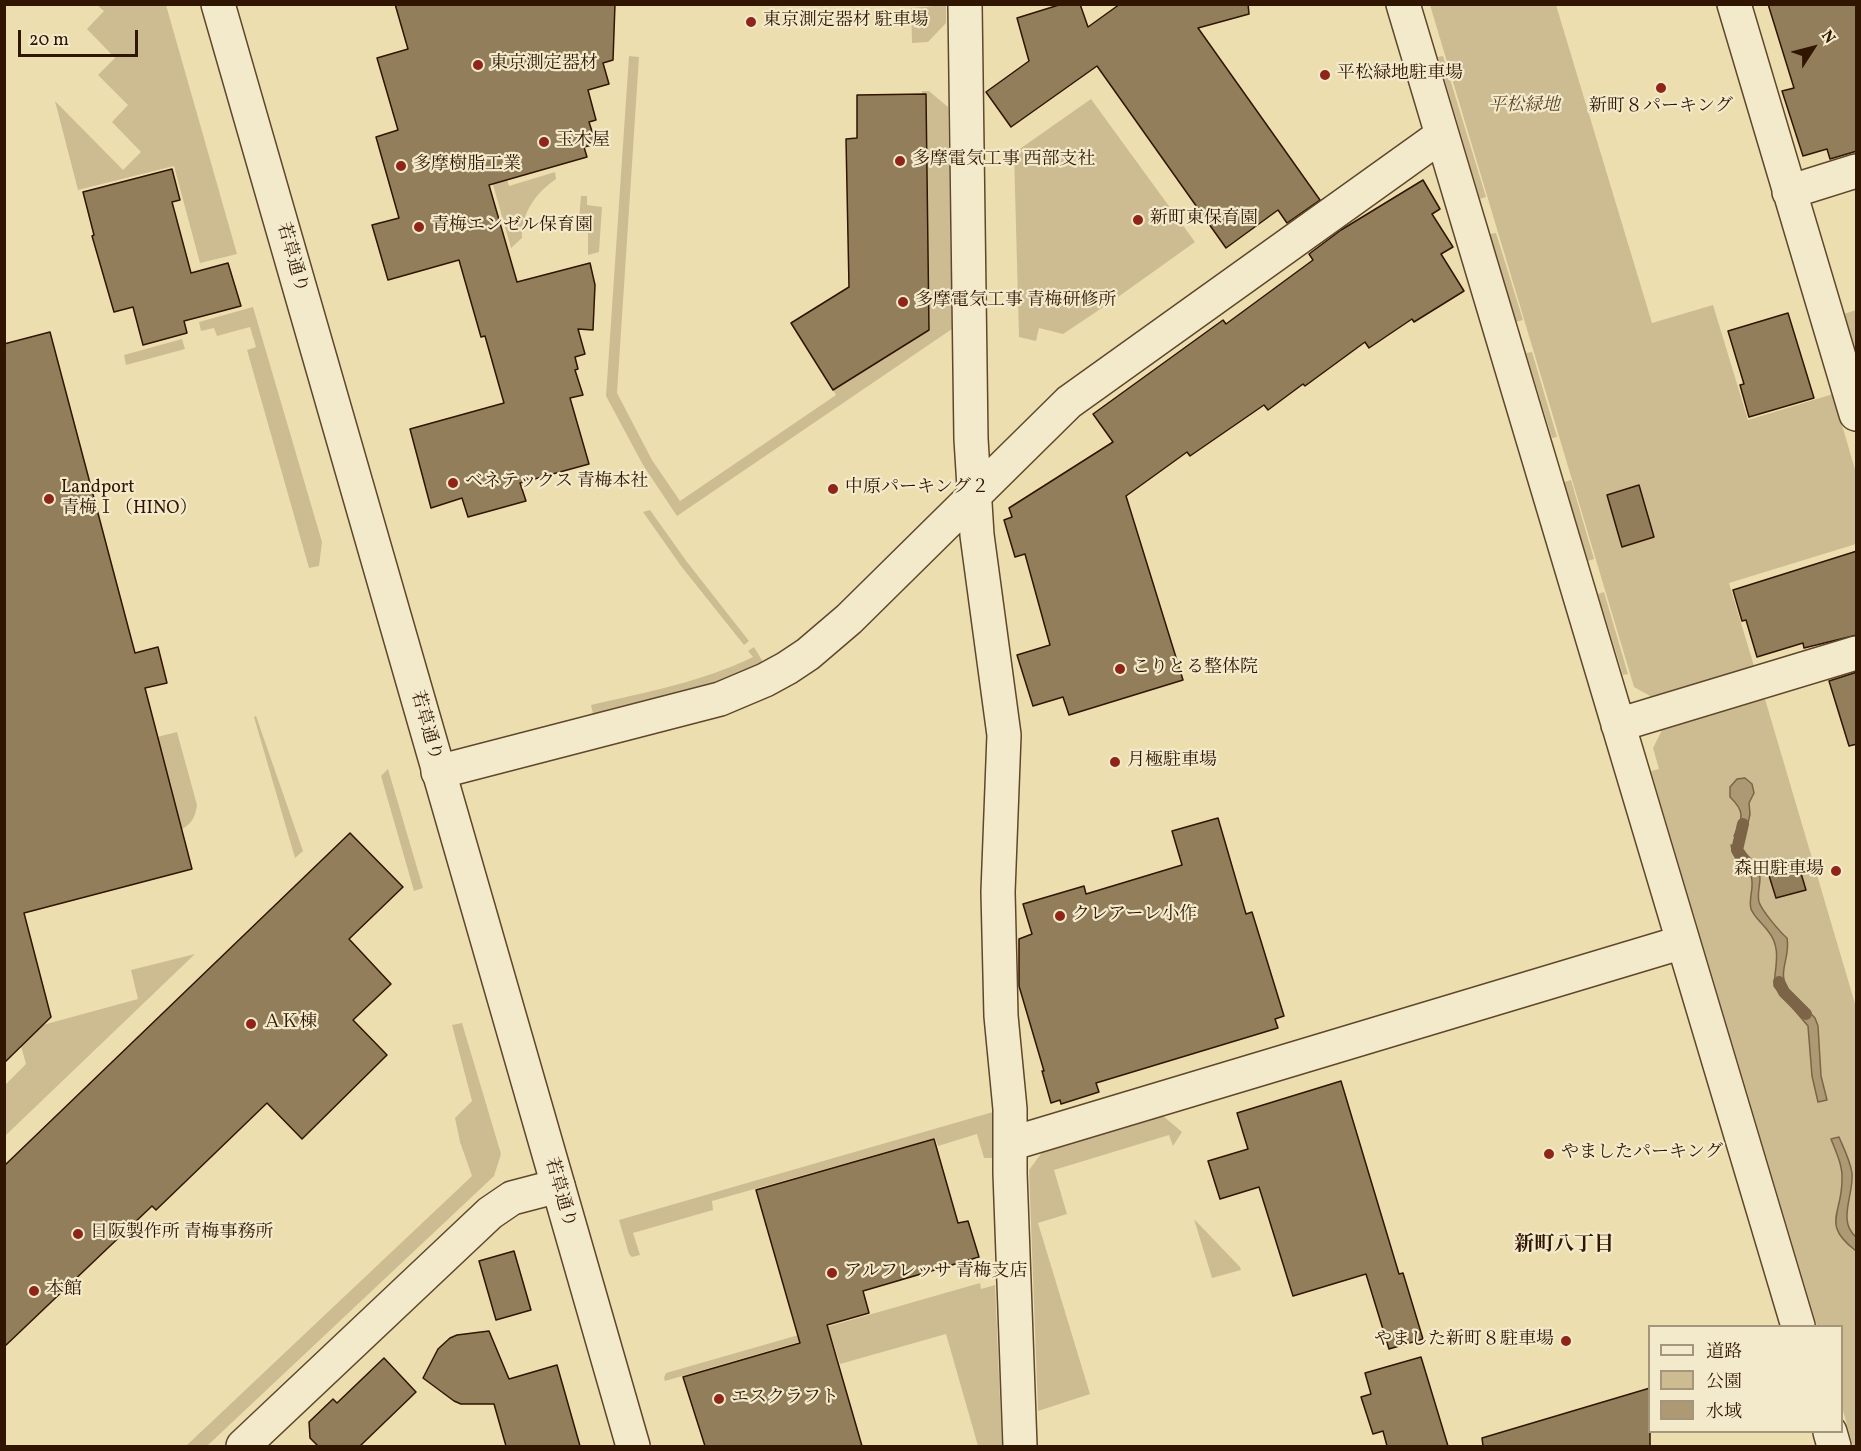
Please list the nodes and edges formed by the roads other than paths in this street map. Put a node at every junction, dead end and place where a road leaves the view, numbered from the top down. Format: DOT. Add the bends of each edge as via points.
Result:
graph roads {
  1 [pos="218,4"];
  2 [pos="965,4"];
  3 [pos="1403,4"];
  4 [pos="1734,4"];
  5 [pos="1442,135"];
  6 [pos="1857,171"];
  7 [pos="1790,192"];
  8 [pos="1857,414"];
  9 [pos="975,496"];
  10 [pos="1857,653"];
  11 [pos="1618,725"];
  12 [pos="438,772"];
  13 [pos="1683,942"];
  14 [pos="1010,1144"];
  15 [pos="558,1186"];
  16 [pos="1798,1325"];
  17 [pos="243,1446"];
  18 [pos="633,1446"];
  19 [pos="1020,1446"];
  1 -- 12 [label="street, 若草通り"];
  2 -- 9 [label="street" via="970,439"];
  3 -- 5 [label="street"];
  4 -- 7 [label="street"];
  5 -- 9 [label="street" via="1069,402"];
  5 -- 11 [label="street"];
  6 -- 7 [label="street"];
  7 -- 8 [label="street"];
  9 -- 12 [label="street" via="834,632 801,659 765,680 692,707"];
  9 -- 14 [label="street" via="1004,735 998,892"];
  10 -- 11 [label="street"];
  11 -- 13 [label="street"];
  12 -- 15 [label="street, 若草通り"];
  13 -- 14 [label="street"];
  13 -- 16 [label="street"];
  14 -- 19 [label="street"];
  15 -- 17 [label="street" via="512,1198 490,1213"];
  15 -- 18 [label="street, 若草通り"];
}
